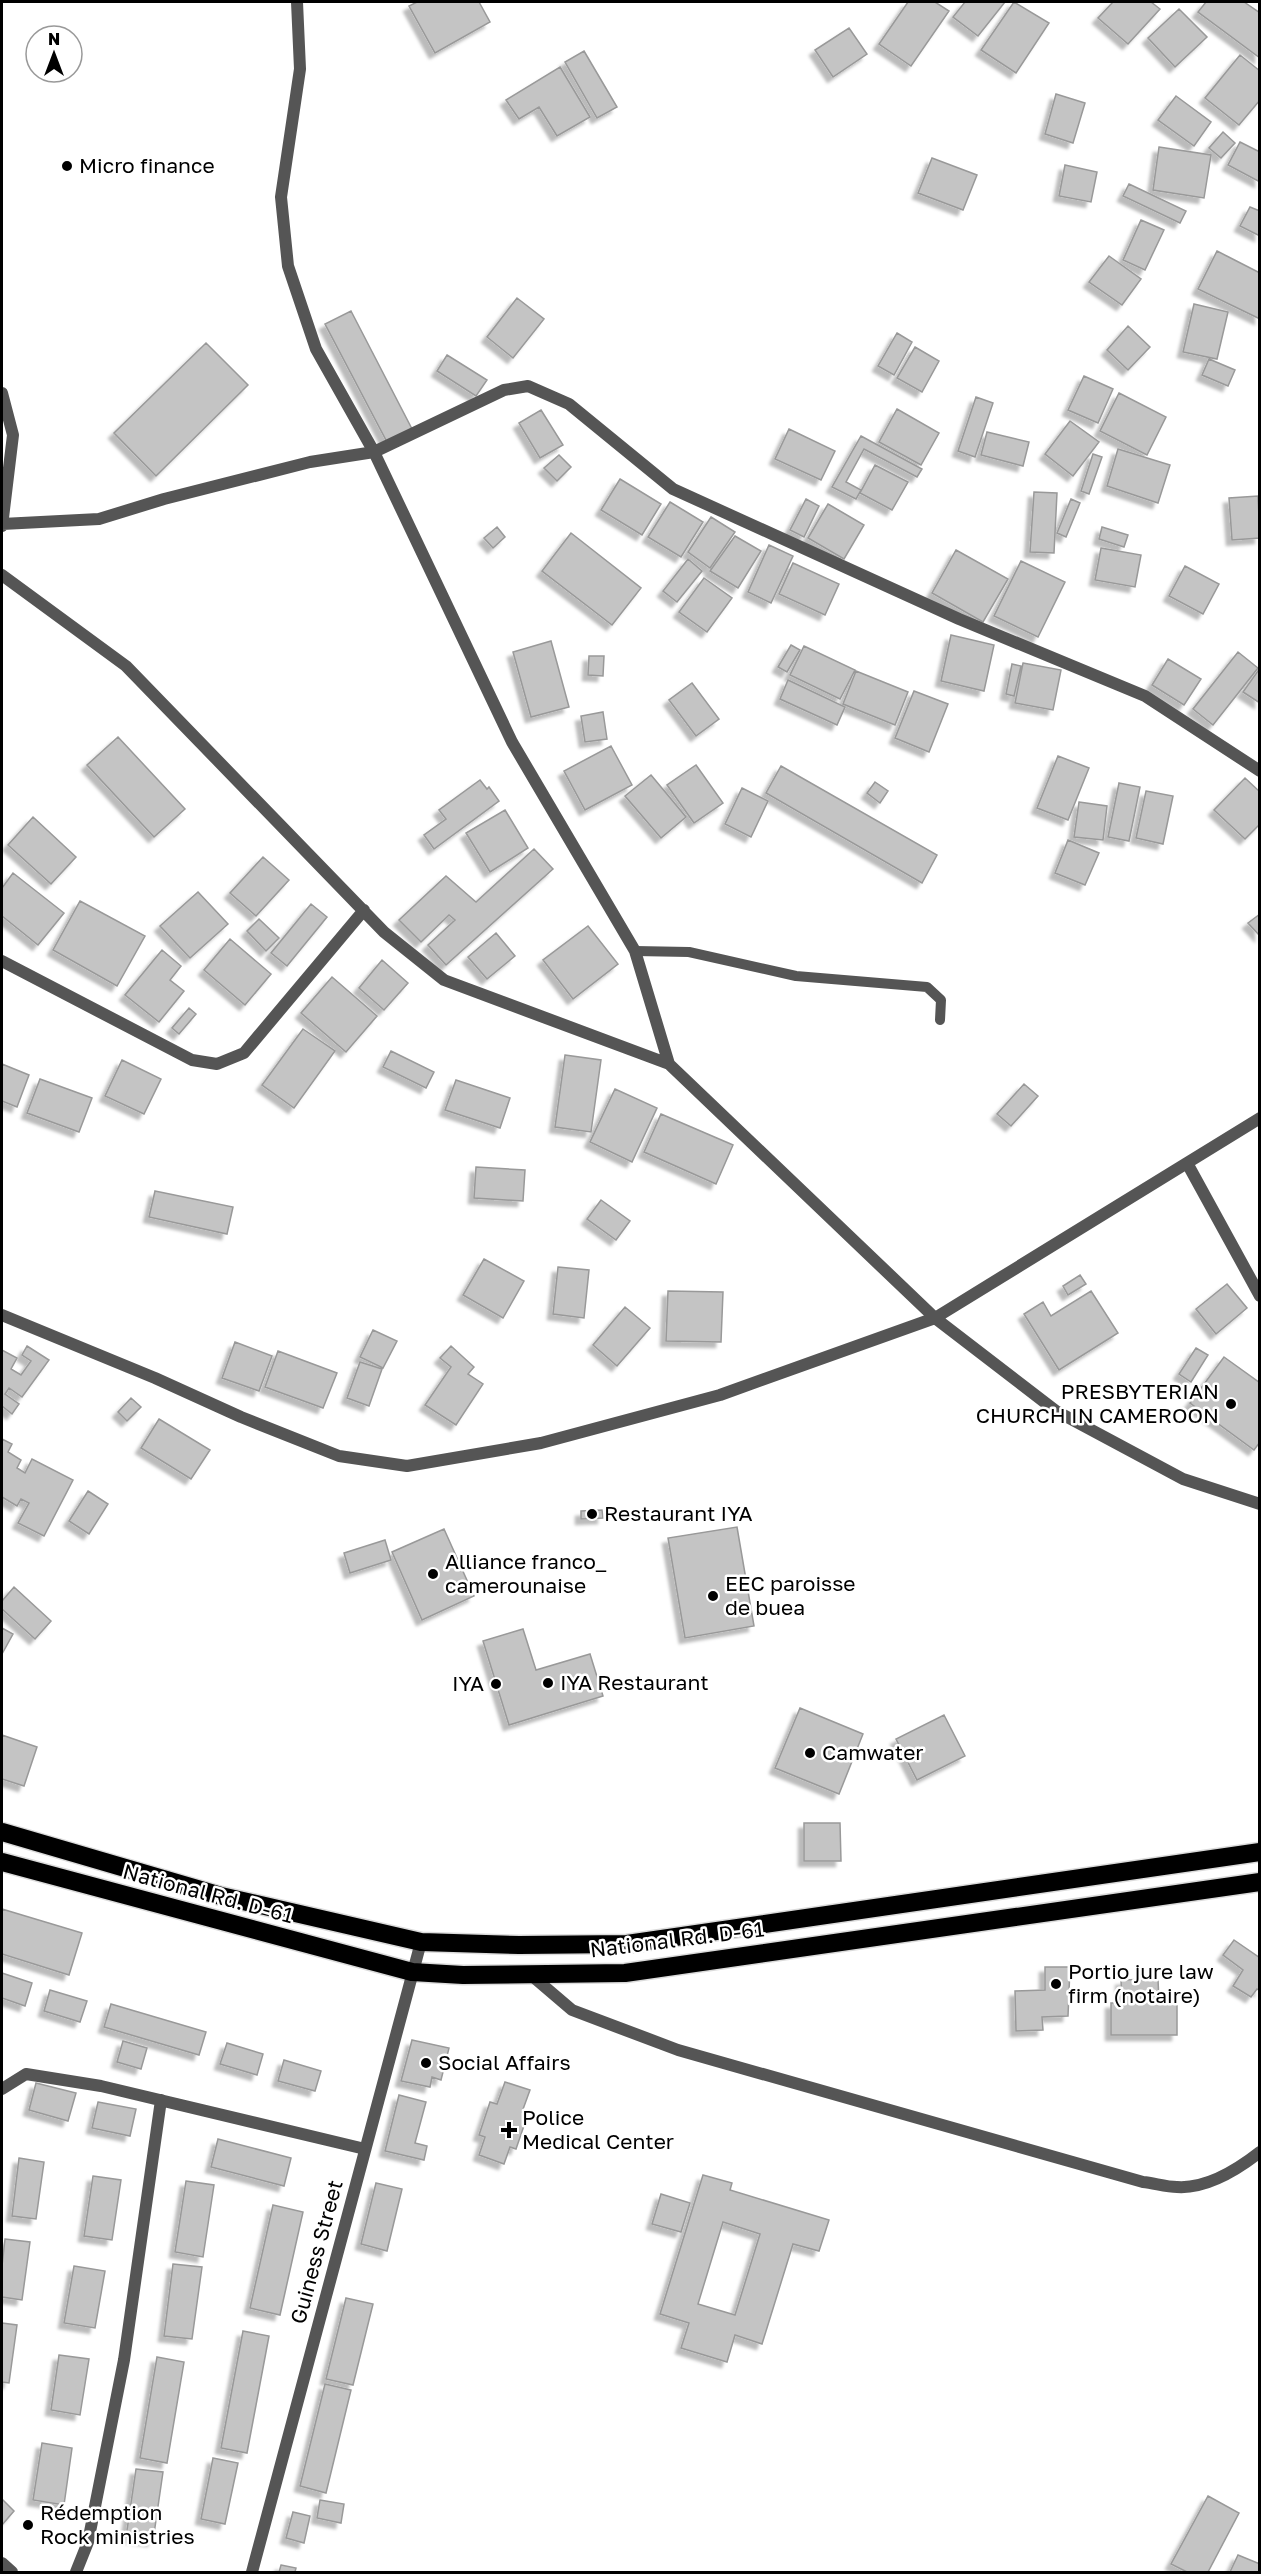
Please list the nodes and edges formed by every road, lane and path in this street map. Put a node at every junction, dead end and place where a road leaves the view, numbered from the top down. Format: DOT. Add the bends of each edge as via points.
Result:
graph roads {
  1 [pos="297,2"];
  2 [pos="2,393"];
  3 [pos="374,452"];
  4 [pos="2,525"];
  5 [pos="2,575"];
  6 [pos="1260,771"];
  7 [pos="364,910"];
  8 [pos="635,951"];
  9 [pos="2,961"];
  10 [pos="940,1020"];
  11 [pos="669,1064"];
  12 [pos="1260,1118"];
  13 [pos="1187,1163"];
  14 [pos="1260,1296"];
  15 [pos="2,1315"];
  16 [pos="935,1318"];
  17 [pos="1260,1504"];
  18 [pos="2,1832"];
  19 [pos="1260,1852"];
  20 [pos="2,1862"];
  21 [pos="1260,1882"];
  22 [pos="421,1942"];
  23 [pos="412,1972"];
  24 [pos="531,1975"];
  25 [pos="2,2089"];
  26 [pos="161,2100"];
  27 [pos="365,2149"];
  28 [pos="1260,2152"];
  29 [pos="2,2563"];
  30 [pos="12,2572"];
  31 [pos="76,2572"];
  32 [pos="252,2572"];
  1 -- 3 [label="street" via="300,69 281,197 288,266 316,349"];
  2 -- 4 [label="street" via="14,435"];
  3 -- 4 [label="street" via="310,462 99,519"];
  3 -- 6 [label="street" via="504,390 528,386 569,404 673,489 959,619 1145,696"];
  3 -- 8 [label="street" via="512,742"];
  5 -- 7 [label="street" via="126,666"];
  7 -- 9 [label="street" via="244,1053 217,1064 192,1060"];
  7 -- 11 [label="street" via="384,932 444,980"];
  8 -- 10 [label="lane" via="689,952 796,976 927,987 941,1000"];
  8 -- 11 [label="street"];
  11 -- 16 [label="street"];
  12 -- 13 [label="street"];
  13 -- 14 [label="street"];
  13 -- 16 [label="street"];
  15 -- 16 [label="street" via="339,1456 407,1466 541,1443 720,1395"];
  16 -- 17 [label="street" via="1056,1410 1183,1479"];
  18 -- 22 [label="highway, National Rd. D-61" via="221,1896"];
  19 -- 22 [label="highway, National Rd. D-61" via="627,1944"];
  20 -- 23 [label="highway, National Rd. D-61"];
  21 -- 24 [label="highway, National Rd. D-61" via="625,1973"];
  22 -- 23 [label="street, Guiness Street"];
  23 -- 24 [label="highway, National Rd. D-61"];
  23 -- 27 [label="street, Guiness Street"];
  24 -- 28 [label="street" via="572,2010 678,2050 1143,2182 1178,2188 1204,2183 1241,2167"];
  25 -- 26 [label="street" via="26,2074"];
  26 -- 27 [label="street"];
  26 -- 31 [label="street" via="124,2360 88,2542"];
  27 -- 32 [label="street, Guiness Street"];
  29 -- 30 [label="street"];
}
